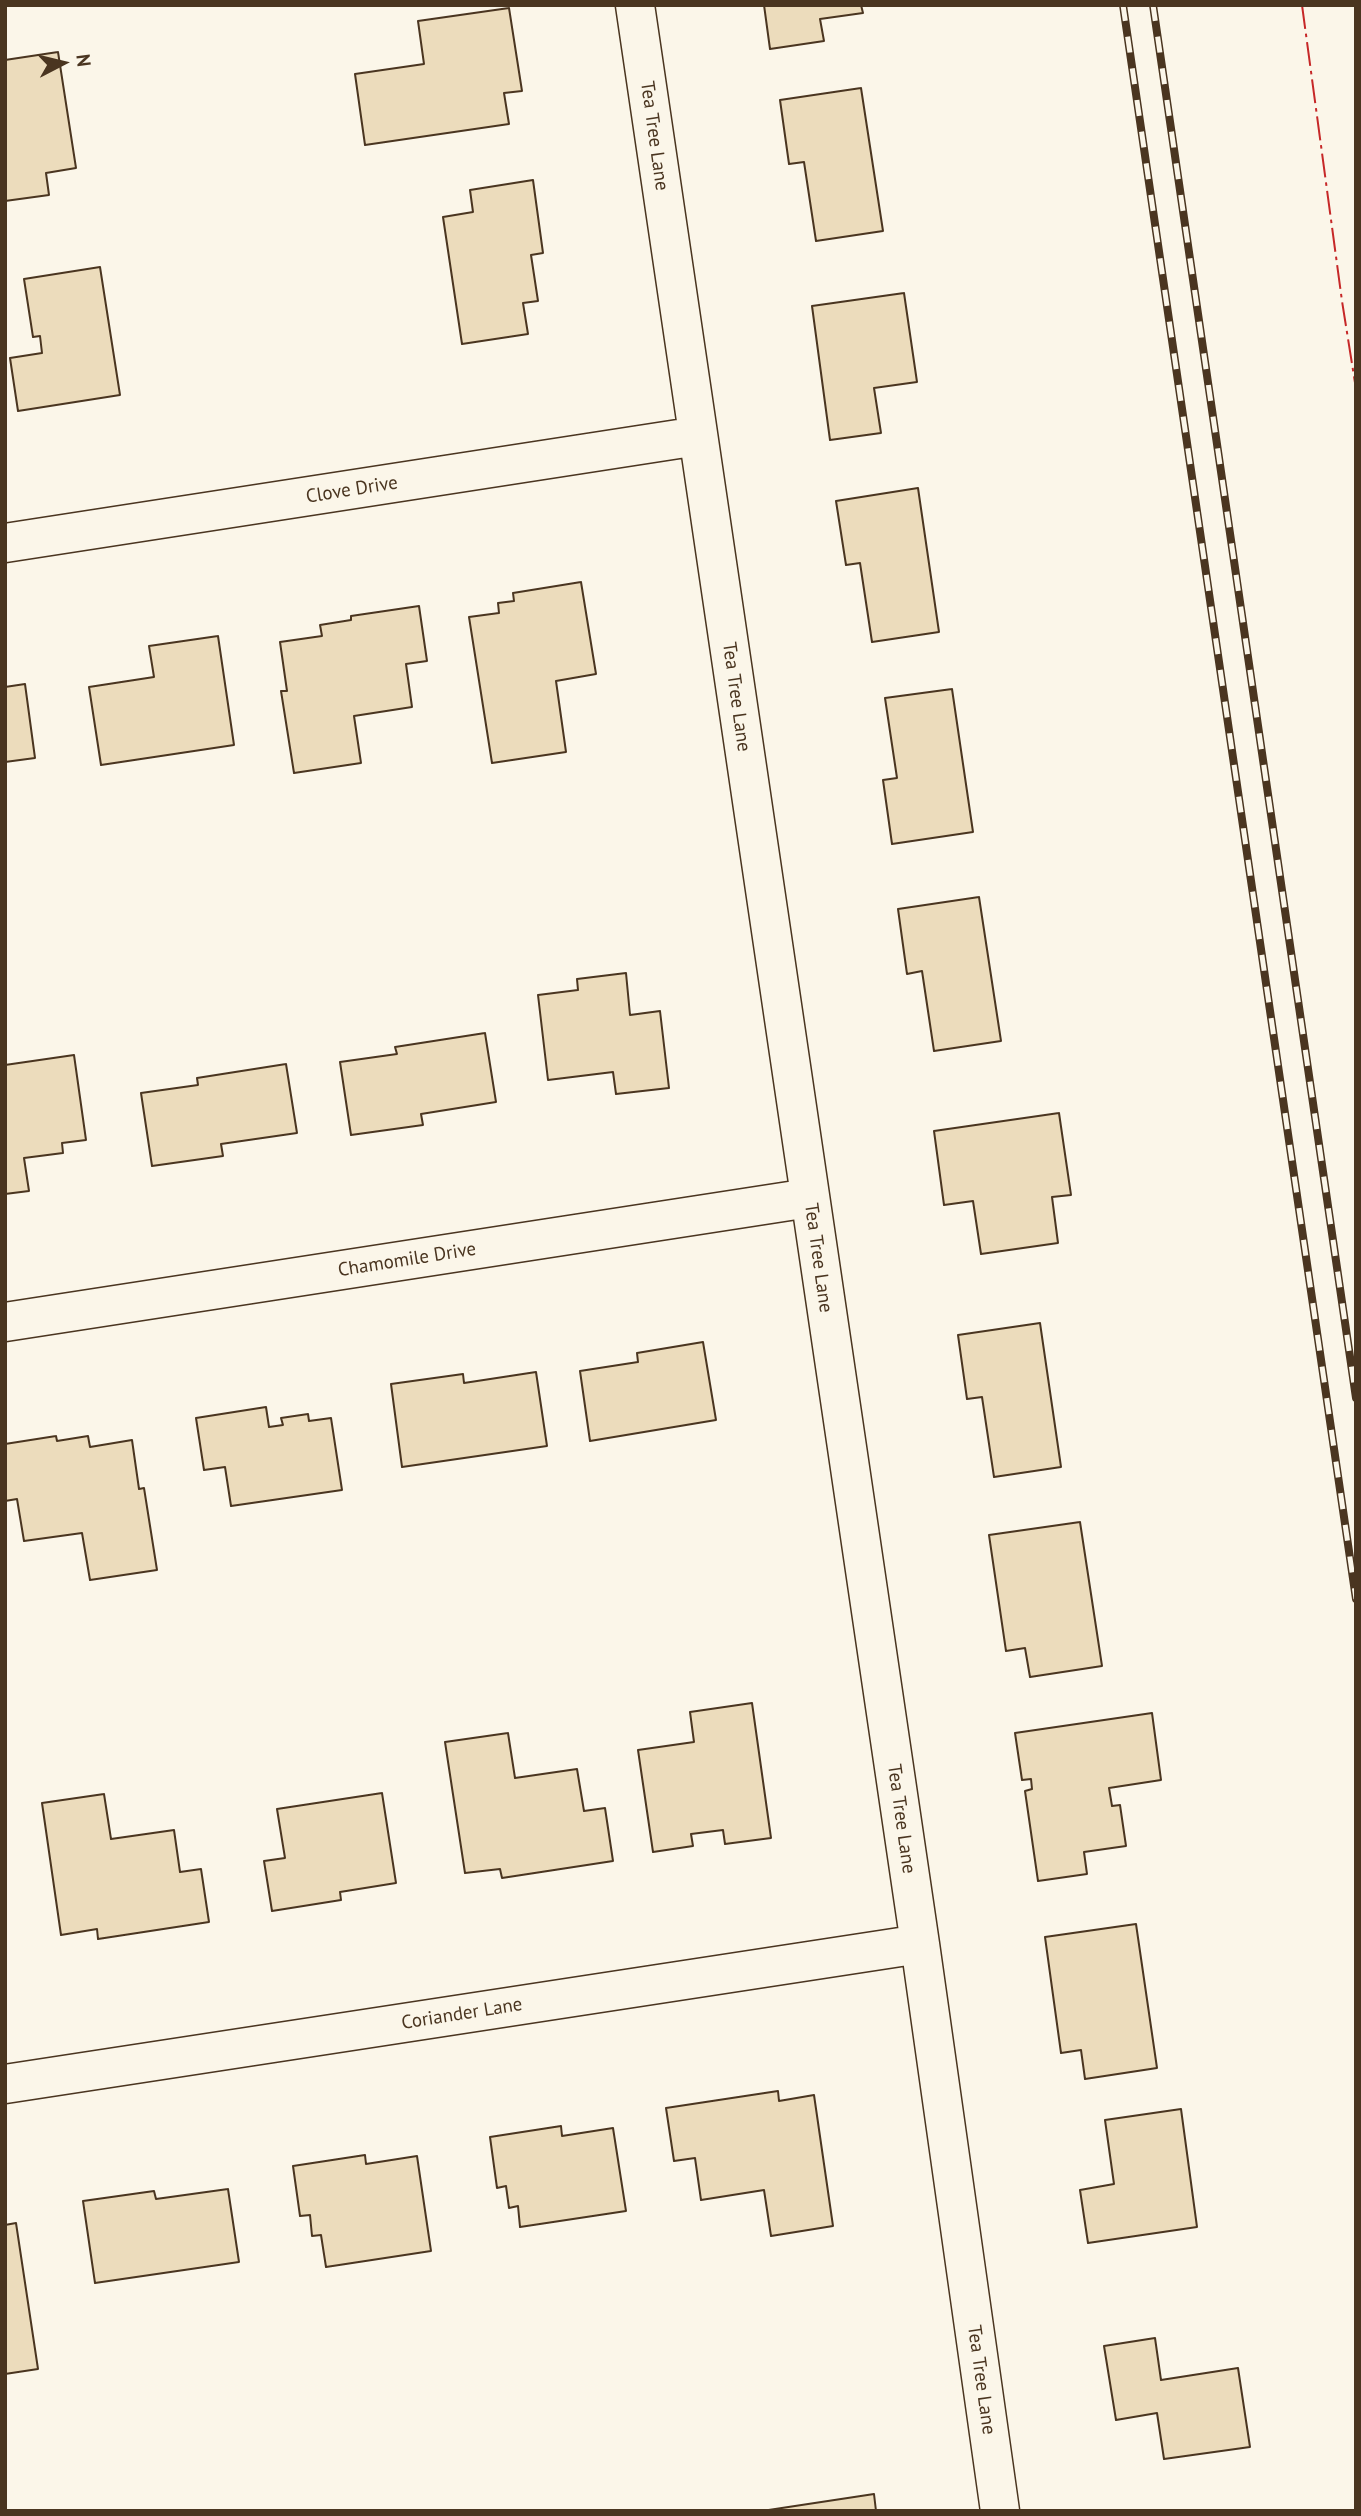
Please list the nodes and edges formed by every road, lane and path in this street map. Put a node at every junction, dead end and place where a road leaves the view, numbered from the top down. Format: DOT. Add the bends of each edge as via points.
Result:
graph roads {
  1 [pos="635,5"];
  2 [pos="698,436"];
  3 [pos="5,543"];
  4 [pos="809,1198"];
  5 [pos="5,1322"];
  6 [pos="920,1944"];
  7 [pos="5,2084"];
  8 [pos="1000,2511"];
  1 -- 2 [label="street, Tea Tree Lane"];
  2 -- 3 [label="street, Clove Drive"];
  2 -- 4 [label="street, Tea Tree Lane"];
  4 -- 5 [label="street, Chamomile Drive"];
  4 -- 6 [label="street, Tea Tree Lane"];
  6 -- 7 [label="street, Coriander Lane"];
  6 -- 8 [label="street, Tea Tree Lane"];
}
